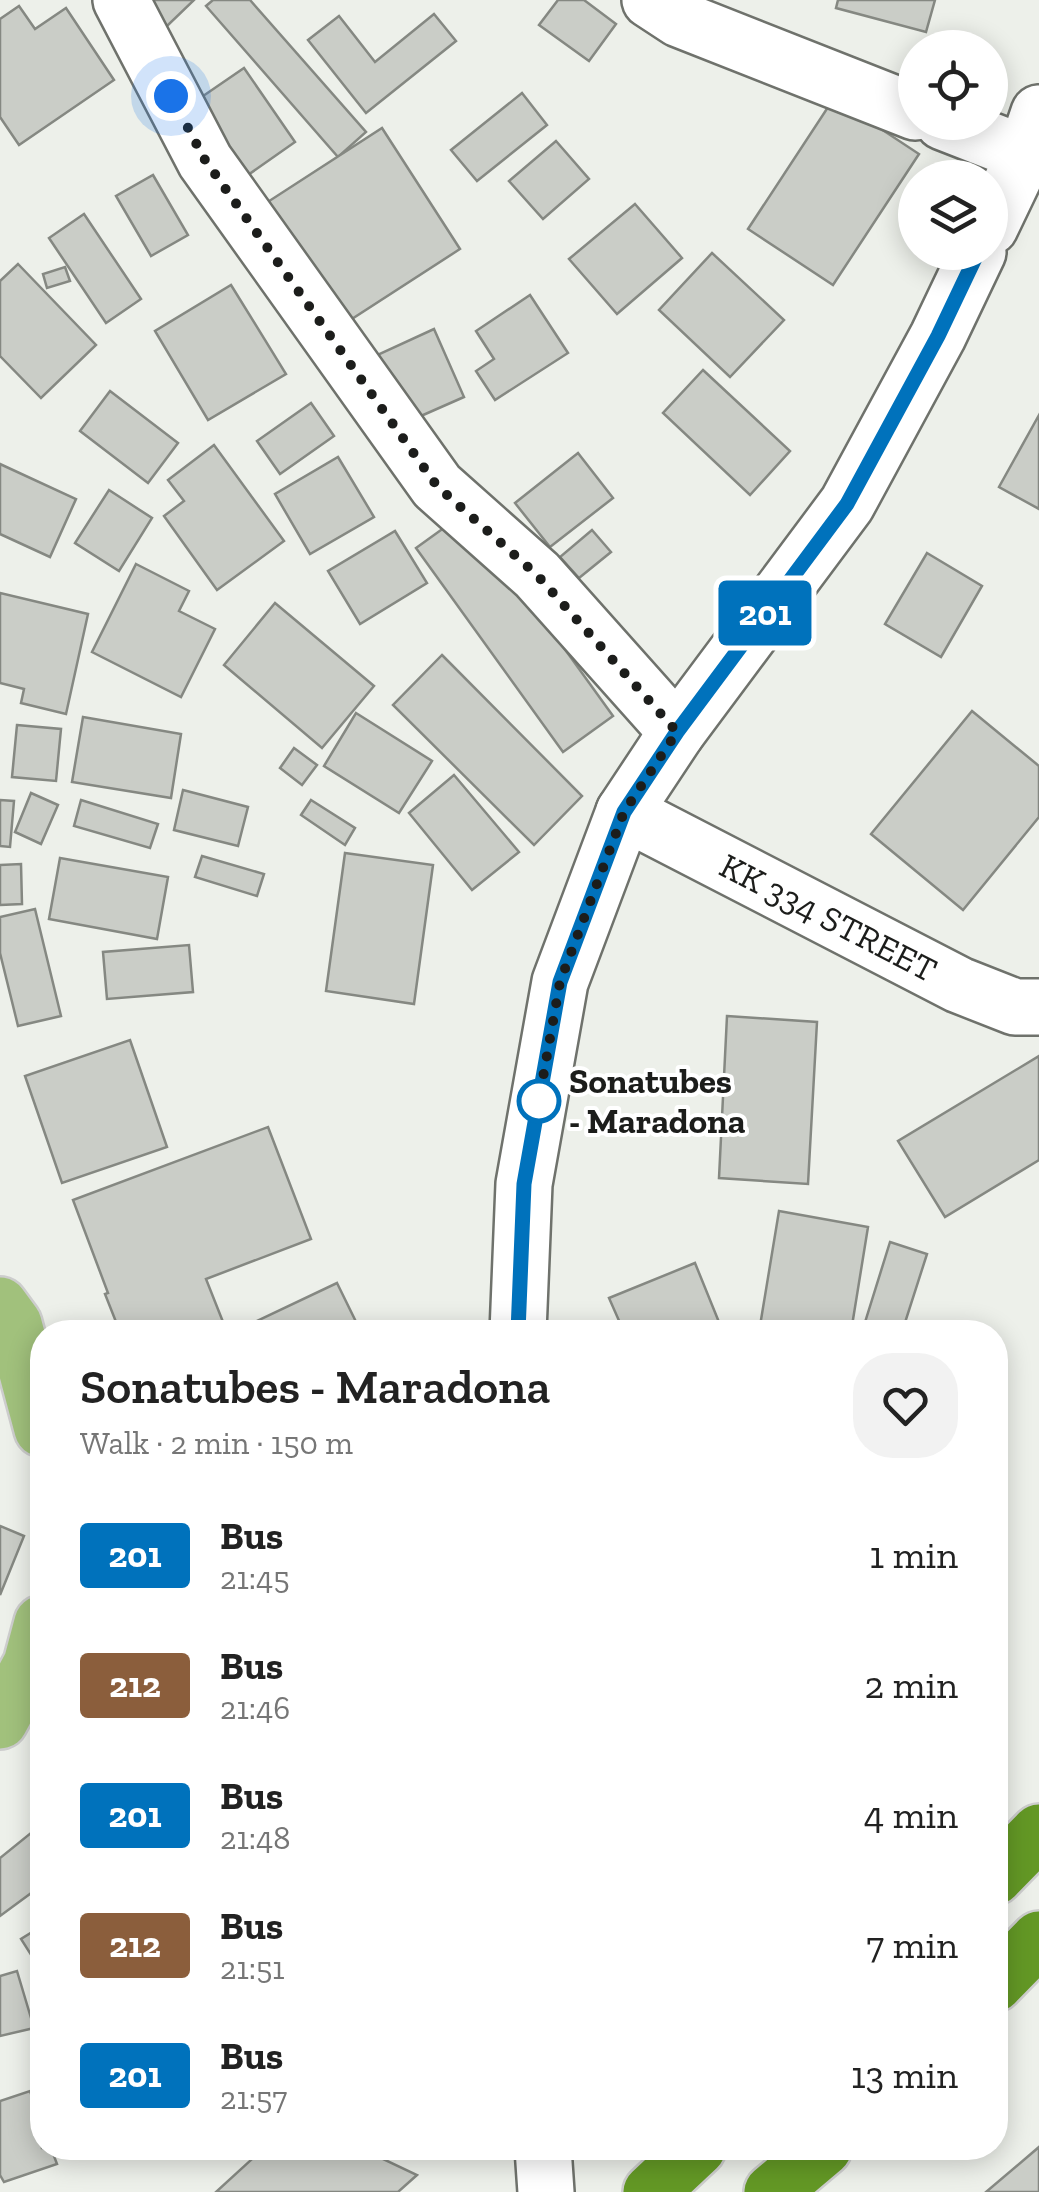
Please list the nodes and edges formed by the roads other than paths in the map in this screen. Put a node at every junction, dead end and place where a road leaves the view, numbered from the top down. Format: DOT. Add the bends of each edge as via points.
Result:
graph roads {
  1 [pos="121,0"];
  2 [pos="650,0"];
  3 [pos="898,105"];
  4 [pos="1032,133"];
  5 [pos="1008,186"];
  6 [pos="969,270"];
  7 [pos="677,732"];
  8 [pos="624,812"];
  9 [pos="1039,1007"];
  10 [pos="0,1305"];
  11 [pos="518,1320"];
  12 [pos="30,1384"];
  13 [pos="30,1666"];
  14 [pos="0,1721"];
  15 [pos="1039,1832"];
  16 [pos="1008,1863"];
  17 [pos="1039,1939"];
  18 [pos="1008,1971"];
  19 [pos="544,2160"];
  20 [pos="685,2160"];
  21 [pos="810,2160"];
  22 [pos="546,2192"];
  23 [pos="650,2192"];
  24 [pos="772,2192"];
  1 -- 7 [label="street" via="205,160 437,486 537,575"];
  2 -- 3 [label="street" via="679,19"];
  4 -- 5 [label="street"];
  6 -- 7 [label="street" via="847,504"];
  7 -- 8 [label="street"];
  8 -- 9 [label="street, KK 334 STREET" via="958,984 1015,1007"];
  8 -- 11 [label="street" via="560,982 524,1184"];
  10 -- 12 [label="main road" via="14,1324"];
  13 -- 14 [label="main road"];
  15 -- 16 [label="highway"];
  17 -- 18 [label="highway"];
  19 -- 22 [label="street"];
  20 -- 23 [label="highway"];
  21 -- 24 [label="highway"];
}
